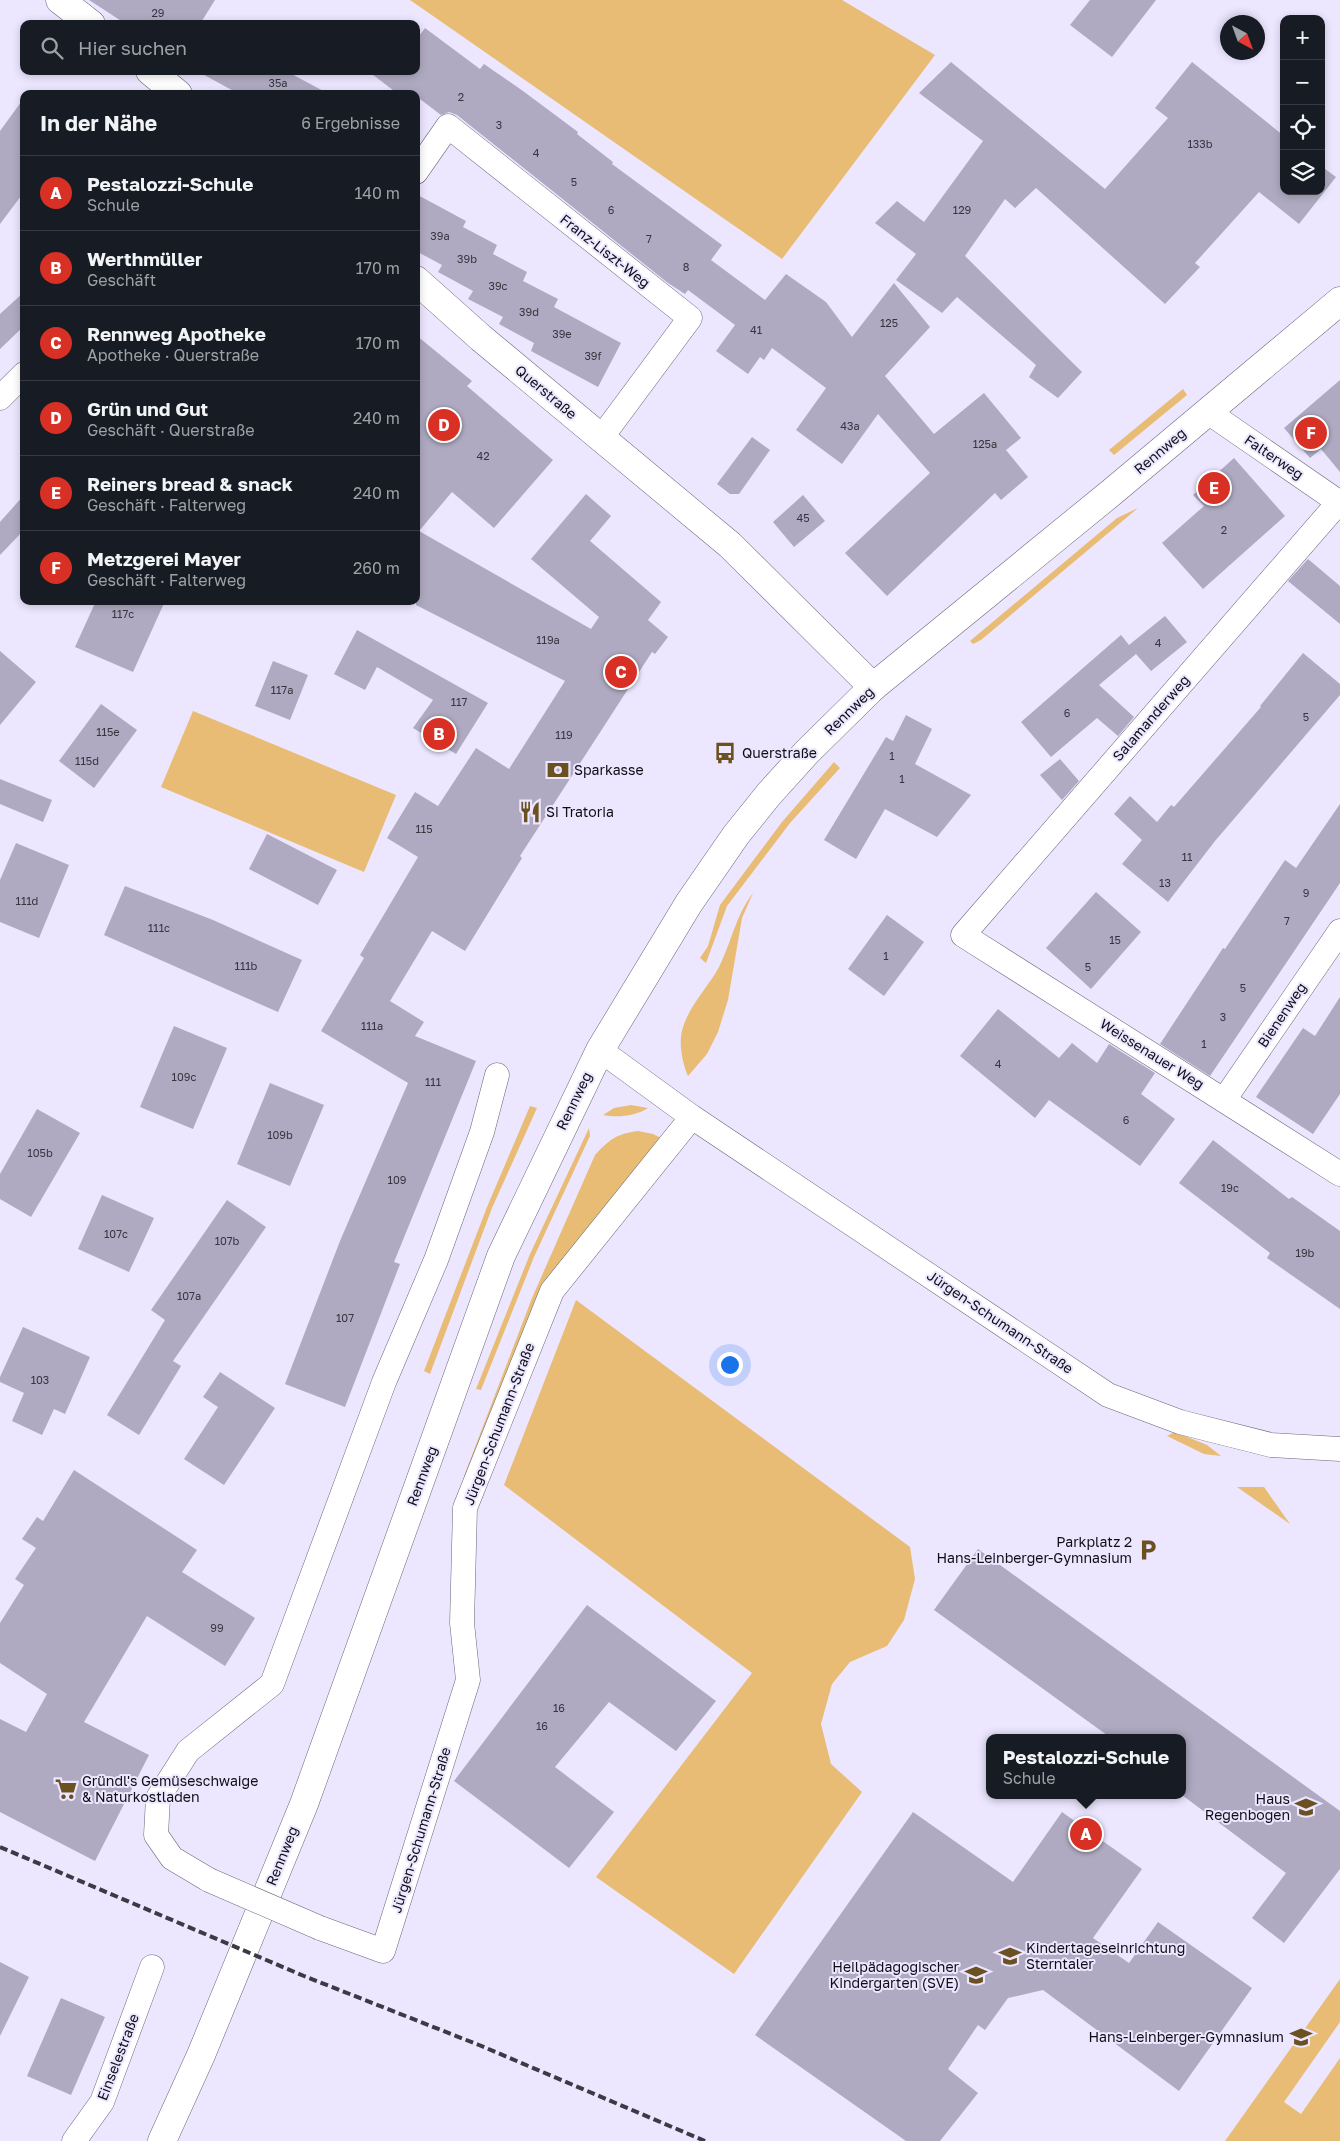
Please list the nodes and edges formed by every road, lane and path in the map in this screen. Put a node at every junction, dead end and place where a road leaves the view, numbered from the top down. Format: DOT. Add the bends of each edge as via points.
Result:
graph roads {
  1 [pos="60,0"];
  2 [pos="86,20"];
  3 [pos="155,75"];
  4 [pos="173,90"];
  5 [pos="420,166"];
  6 [pos="420,284"];
  7 [pos="1340,301"];
  8 [pos="20,378"];
  9 [pos="0,398"];
  10 [pos="1208,412"];
  11 [pos="601,438"];
  12 [pos="1339,502"];
  13 [pos="873,687"];
  14 [pos="1340,931"];
  15 [pos="963,935"];
  16 [pos="600,1050"];
  17 [pos="498,1075"];
  18 [pos="1224,1100"];
  19 [pos="692,1117"];
  20 [pos="1340,1174"];
  21 [pos="1340,1449"];
  22 [pos="152,1967"];
  23 [pos="74,2141"];
  24 [pos="162,2141"];
  1 -- 2 [label="main road"];
  3 -- 4 [label="main road"];
  5 -- 11 [label="street, Franz-Liszt-Weg" via="448,126 690,318"];
  6 -- 11 [label="main road, Querstraße"];
  7 -- 10 [label="main road, Rennweg"];
  8 -- 9 [label="street"];
  10 -- 12 [label="street, Falterweg"];
  10 -- 13 [label="main road, Rennweg"];
  11 -- 13 [label="main road, Querstraße" via="730,545"];
  12 -- 15 [label="street, Salamanderweg"];
  13 -- 16 [label="main road, Rennweg" via="807,752 736,835 689,903"];
  14 -- 18 [label="street, Bienenweg"];
  15 -- 18 [label="street, Weissenauer Weg"];
  16 -- 19 [label="street, Jürgen-Schumann-Straße"];
  16 -- 24 [label="main road, Rennweg" via="501,1256 304,1804 201,2055"];
  17 -- 19 [label="street, Jürgen-Schumann-Straße, bridge" via="482,1132 436,1260 384,1382 272,1684 188,1751 158,1798 156,1836 172,1858 209,1880 320,1928 383,1951 468,1680 462,1623 465,1508 552,1291"];
  18 -- 20 [label="street, Weissenauer Weg"];
  19 -- 21 [label="street, Jürgen-Schumann-Straße" via="1108,1394 1180,1422 1271,1445"];
  22 -- 23 [label="street, Einselestraße" via="102,2102"];
}
